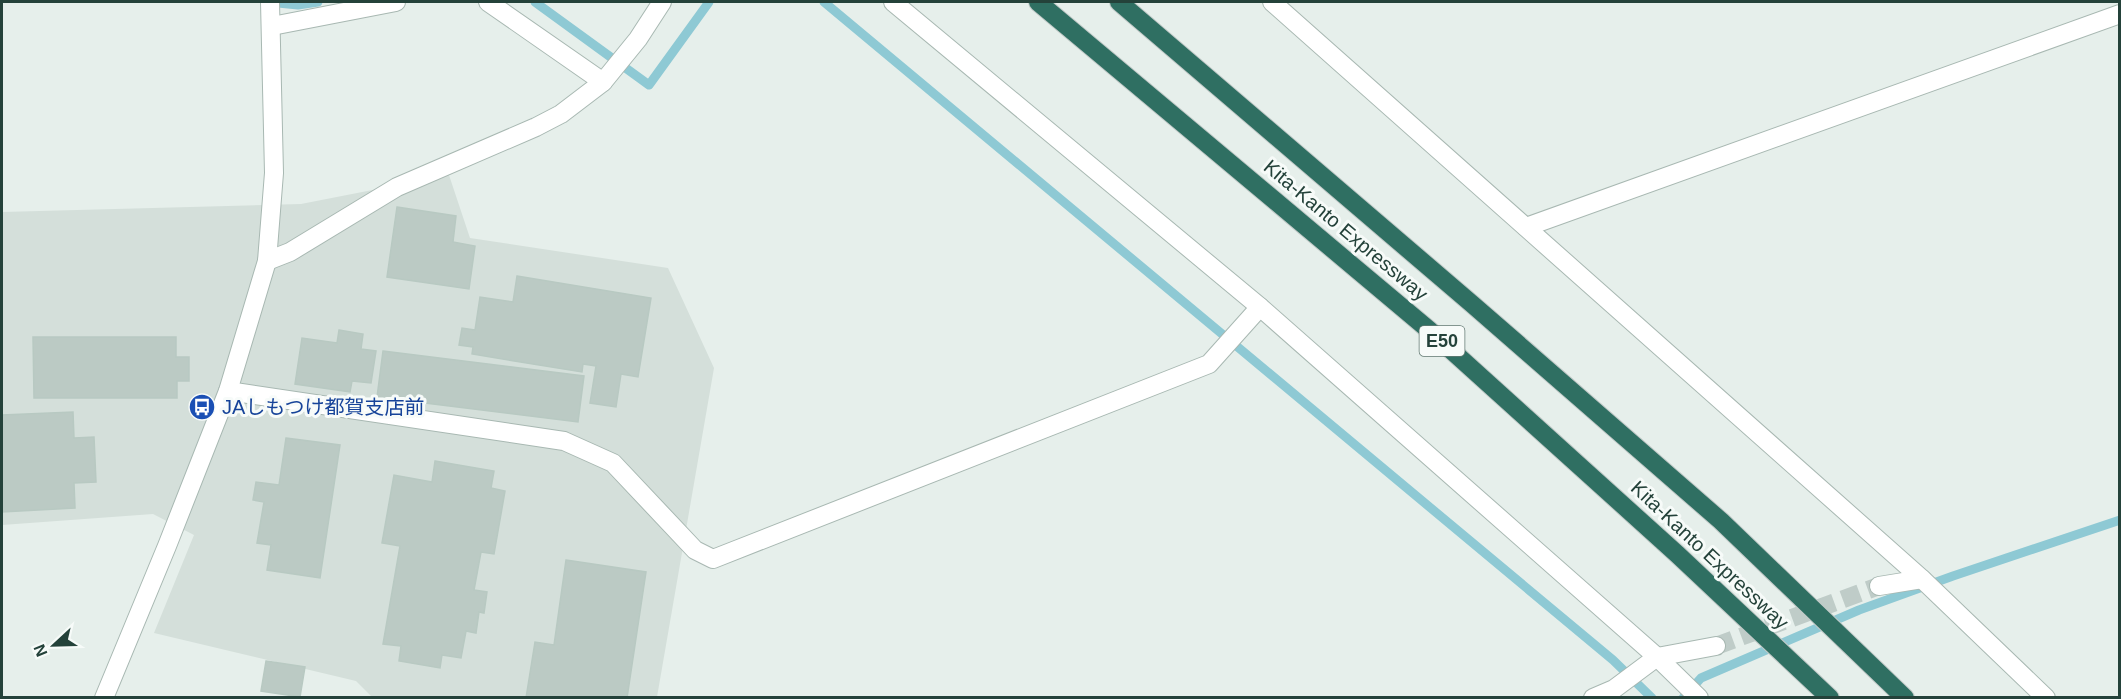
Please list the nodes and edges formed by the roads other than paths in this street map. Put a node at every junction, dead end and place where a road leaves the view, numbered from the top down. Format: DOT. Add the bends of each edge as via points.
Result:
graph roads {
  1 [pos="270,2"];
  2 [pos="396,2"];
  3 [pos="488,2"];
  4 [pos="662,2"];
  5 [pos="893,2"];
  6 [pos="1038,2"];
  7 [pos="1119,2"];
  8 [pos="1272,2"];
  9 [pos="2120,14"];
  10 [pos="272,26"];
  11 [pos="603,82"];
  12 [pos="1526,227"];
  13 [pos="267,261"];
  14 [pos="1260,307"];
  15 [pos="228,391"];
  16 [pos="1922,579"];
  17 [pos="1879,586"];
  18 [pos="1716,646"];
  19 [pos="1657,657"];
  20 [pos="104,698"];
  21 [pos="1593,698"];
  22 [pos="1699,698"];
  23 [pos="1830,698"];
  24 [pos="1905,698"];
  25 [pos="2046,698"];
  1 -- 10 [label="street"];
  2 -- 10 [label="street"];
  3 -- 11 [label="street"];
  4 -- 11 [label="street"];
  5 -- 14 [label="street"];
  6 -- 23 [label="highway, Kita-Kanto Expressway / E50" via="1429,330"];
  7 -- 24 [label="highway, Kita-Kanto Expressway / E50" via="1721,521"];
  8 -- 12 [label="street"];
  9 -- 12 [label="street"];
  10 -- 13 [label="street" via="274,173"];
  11 -- 13 [label="street" via="561,114 397,187 290,252"];
  12 -- 16 [label="street"];
  13 -- 15 [label="street"];
  14 -- 15 [label="street" via="1209,364 713,559 695,550 613,463 564,441"];
  14 -- 19 [label="street"];
  15 -- 20 [label="street"];
  16 -- 17 [label="street"];
  16 -- 25 [label="street"];
  18 -- 19 [label="street"];
  19 -- 21 [label="street" via="1614,689"];
  19 -- 22 [label="street"];
}
